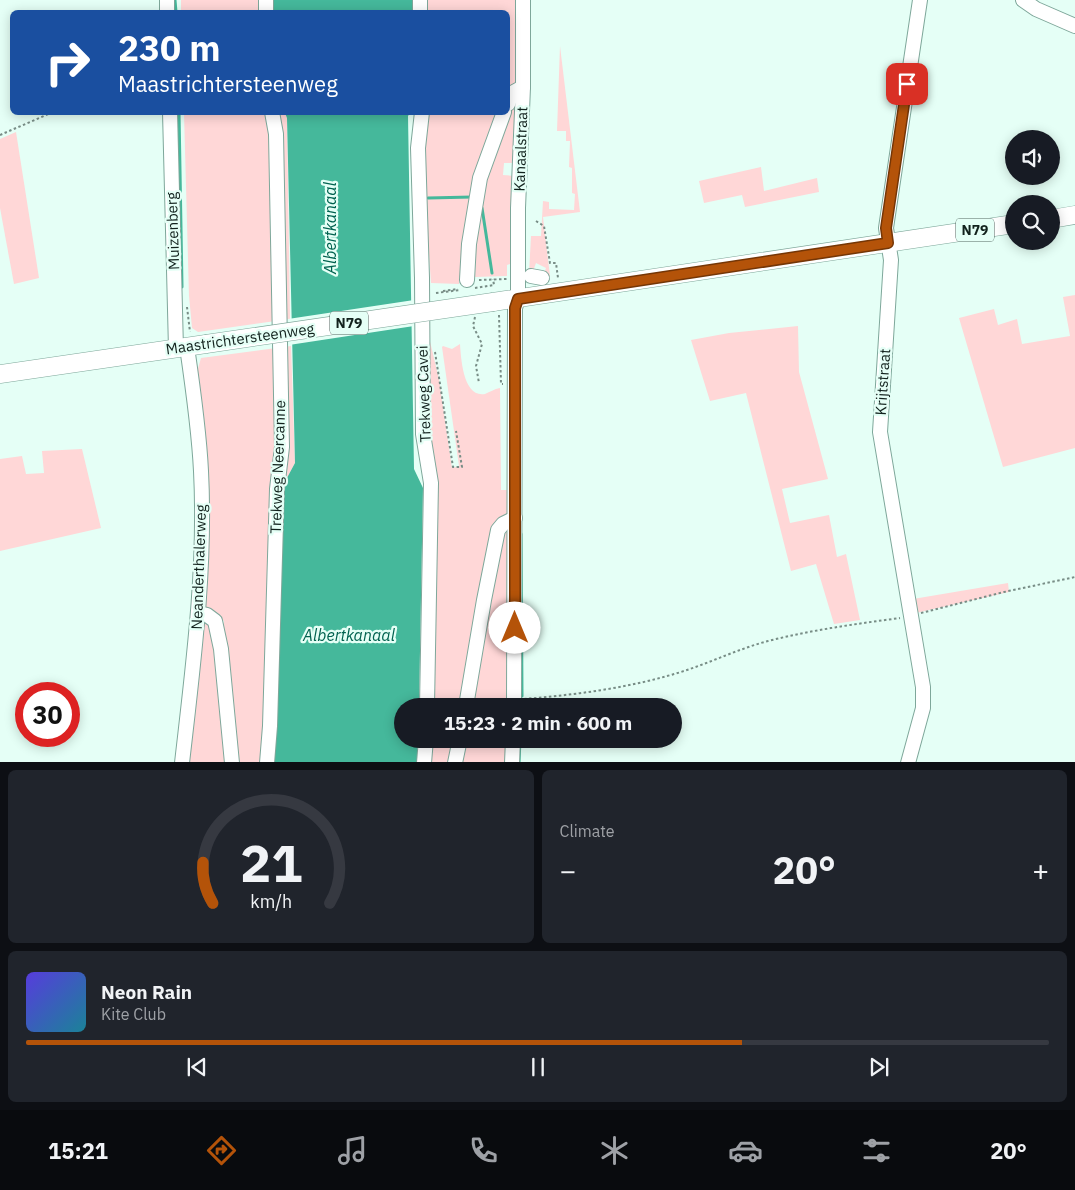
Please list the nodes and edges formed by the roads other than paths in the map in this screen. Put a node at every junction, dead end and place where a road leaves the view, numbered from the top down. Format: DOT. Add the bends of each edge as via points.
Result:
graph roads {
  1 [pos="523,0"];
  2 [pos="920,0"];
  3 [pos="1023,0"];
  4 [pos="1075,26"];
  5 [pos="523,87"];
  6 [pos="510,98"];
  7 [pos="170,115"];
  8 [pos="273,115"];
  9 [pos="422,115"];
  10 [pos="503,115"];
  11 [pos="1075,215"];
  12 [pos="1060,218"];
  13 [pos="1005,225"];
  14 [pos="888,243"];
  15 [pos="471,280"];
  16 [pos="518,299"];
  17 [pos="181,348"];
  18 [pos="191,372"];
  19 [pos="0,374"];
  20 [pos="515,518"];
  21 [pos="199,613"];
  22 [pos="427,698"];
  23 [pos="467,698"];
  24 [pos="514,698"];
  25 [pos="425,748"];
  26 [pos="458,748"];
  27 [pos="513,748"];
  28 [pos="182,762"];
  29 [pos="232,762"];
  30 [pos="268,762"];
  31 [pos="424,762"];
  32 [pos="455,762"];
  33 [pos="512,762"];
  34 [pos="908,762"];
  1 -- 5 [label="street, Kanaalstraat"];
  2 -- 14 [label="street, Krijtstraat" via="886,228"];
  3 -- 4 [label="street"];
  5 -- 6 [label="street" via="512,92"];
  5 -- 16 [label="street, Kanaalstraat"];
  7 -- 17 [label="street, Muizenberg"];
  8 -- 30 [label="street, Trekweg Neercanne" via="276,134 282,447 277,489"];
  9 -- 22 [label="street, Trekweg Cavei" via="418,148 423,434 431,483"];
  10 -- 15 [label="street" via="480,178 469,244"];
  11 -- 12 [label="main road"];
  13 -- 14 [label="main road, Maastrichtersteenweg / N79"];
  14 -- 16 [label="main road, Maastrichtersteenweg / N79"];
  14 -- 34 [label="street, Krijtstraat" via="891,260 880,432 924,687 923,708"];
  16 -- 17 [label="main road, Maastrichtersteenweg / N79, bridge" via="496,306"];
  16 -- 20 [label="street, Kanaalstraat" via="515,308"];
  17 -- 18 [label="street, Muizenberg"];
  17 -- 19 [label="main road, Maastrichtersteenweg / N79"];
  18 -- 21 [label="street, Neanderthalerweg" via="201,470"];
  20 -- 23 [label="street" via="498,530"];
  20 -- 24 [label="street, Kanaalstraat"];
  21 -- 28 [label="street, Neanderthalerweg"];
  21 -- 29 [label="street" via="215,621 221,648"];
  25 -- 31 [label="street"];
  26 -- 32 [label="street"];
  27 -- 33 [label="street"];
}
